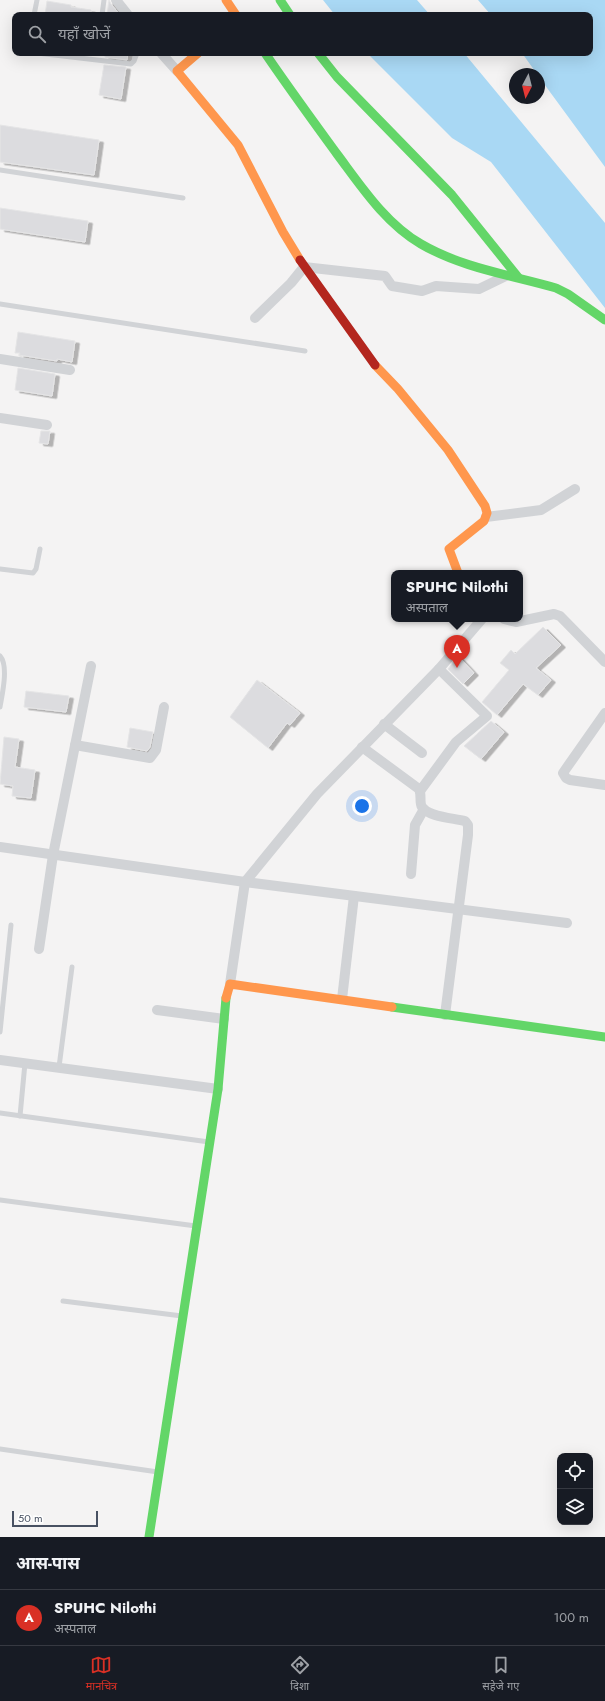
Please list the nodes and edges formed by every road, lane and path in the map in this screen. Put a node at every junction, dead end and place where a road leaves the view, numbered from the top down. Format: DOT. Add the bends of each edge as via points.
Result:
graph roads {
  1 [pos="37,0"];
  2 [pos="104,0"];
  3 [pos="116,0"];
  4 [pos="226,0"];
  5 [pos="280,0"];
  6 [pos="35,12"];
  7 [pos="102,12"];
  8 [pos="126,12"];
  9 [pos="234,12"];
  10 [pos="288,12"];
  11 [pos="62,56"];
  12 [pos="97,56"];
  13 [pos="136,56"];
  14 [pos="164,56"];
  15 [pos="194,56"];
  16 [pos="267,56"];
  17 [pos="320,56"];
  18 [pos="96,60"];
  19 [pos="177,71"];
  20 [pos="0,170"];
  21 [pos="183,198"];
  22 [pos="304,266"];
  23 [pos="513,276"];
  24 [pos="0,304"];
  25 [pos="255,318"];
  26 [pos="605,320"];
  27 [pos="304,351"];
  28 [pos="0,359"];
  29 [pos="70,370"];
  30 [pos="0,418"];
  31 [pos="47,425"];
  32 [pos="574,489"];
  33 [pos="486,517"];
  34 [pos="40,549"];
  35 [pos="0,569"];
  36 [pos="457,570"];
  37 [pos="523,621"];
  38 [pos="479,622"];
  39 [pos="0,656"];
  40 [pos="605,662"];
  41 [pos="90,666"];
  42 [pos="438,669"];
  43 [pos="0,707"];
  44 [pos="164,707"];
  45 [pos="605,713"];
  46 [pos="384,724"];
  47 [pos="75,745"];
  48 [pos="362,747"];
  49 [pos="422,753"];
  50 [pos="605,785"];
  51 [pos="420,791"];
  52 [pos="424,809"];
  53 [pos="0,847"];
  54 [pos="53,855"];
  55 [pos="411,874"];
  56 [pos="245,882"];
  57 [pos="354,896"];
  58 [pos="458,909"];
  59 [pos="567,923"];
  60 [pos="11,925"];
  61 [pos="38,949"];
  62 [pos="72,967"];
  63 [pos="230,984"];
  64 [pos="342,999"];
  65 [pos="157,1010"];
  66 [pos="445,1015"];
  67 [pos="224,1019"];
  68 [pos="0,1032"];
  69 [pos="605,1037"];
  70 [pos="0,1060"];
  71 [pos="25,1063"];
  72 [pos="59,1068"];
  73 [pos="218,1089"];
  74 [pos="0,1113"];
  75 [pos="20,1116"];
  76 [pos="210,1142"];
  77 [pos="0,1200"];
  78 [pos="197,1226"];
  79 [pos="63,1300"];
  80 [pos="183,1316"];
  81 [pos="0,1449"];
  82 [pos="158,1472"];
  83 [pos="149,1537"];
  1 -- 6 [label="lane"];
  2 -- 7 [label="lane"];
  3 -- 8 [label="street"];
  4 -- 9 [label="street"];
  5 -- 10 [label="street"];
  11 -- 18 [label="lane"];
  12 -- 18 [label="lane"];
  13 -- 18 [label="lane" via="131,64"];
  14 -- 19 [label="street"];
  15 -- 19 [label="street"];
  16 -- 23 [label="street" via="291,93 378,208 396,227 438,253 477,268"];
  17 -- 23 [label="street" via="337,77 452,196"];
  19 -- 22 [label="street" via="238,145 283,232"];
  20 -- 21 [label="lane"];
  22 -- 23 [label="street" via="385,276 392,286 422,291 436,286 479,289"];
  22 -- 25 [label="street" via="291,283"];
  22 -- 33 [label="street" via="372,360 448,450 485,506"];
  23 -- 26 [label="street" via="556,288"];
  24 -- 27 [label="lane"];
  28 -- 29 [label="street"];
  30 -- 31 [label="street"];
  32 -- 33 [label="street" via="541,510"];
  33 -- 36 [label="street" via="449,549"];
  34 -- 35 [label="lane" via="33,572"];
  37 -- 40 [label="street" via="554,614 560,616"];
  38 -- 42 [label="street"];
  39 -- 43 [label="lane" via="4,674"];
  41 -- 47 [label="street"];
  42 -- 46 [label="street"];
  42 -- 51 [label="street" via="487,716 456,742"];
  44 -- 47 [label="street" via="156,750 150,758"];
  45 -- 50 [label="street" via="564,773 570,780"];
  46 -- 48 [label="street"];
  46 -- 49 [label="street"];
  47 -- 54 [label="street"];
  48 -- 51 [label="street"];
  48 -- 56 [label="street" via="312,799"];
  51 -- 52 [label="street"];
  52 -- 55 [label="street" via="415,825"];
  52 -- 58 [label="street" via="434,815 465,821 468,825"];
  53 -- 54 [label="street"];
  54 -- 56 [label="street"];
  54 -- 61 [label="street"];
  56 -- 57 [label="street"];
  56 -- 63 [label="street"];
  57 -- 58 [label="street"];
  57 -- 64 [label="street"];
  58 -- 59 [label="street"];
  58 -- 66 [label="street"];
  60 -- 68 [label="lane"];
  62 -- 72 [label="lane"];
  63 -- 64 [label="street"];
  63 -- 67 [label="street" via="226,993"];
  64 -- 66 [label="street"];
  65 -- 67 [label="street"];
  66 -- 69 [label="street"];
  67 -- 73 [label="street"];
  70 -- 71 [label="street"];
  71 -- 72 [label="street"];
  71 -- 75 [label="lane"];
  72 -- 73 [label="street"];
  73 -- 76 [label="street"];
  74 -- 75 [label="lane"];
  75 -- 76 [label="lane"];
  76 -- 78 [label="street"];
  77 -- 78 [label="lane"];
  78 -- 80 [label="street"];
  79 -- 80 [label="lane"];
  80 -- 82 [label="street"];
  81 -- 82 [label="lane"];
  82 -- 83 [label="street"];
}
